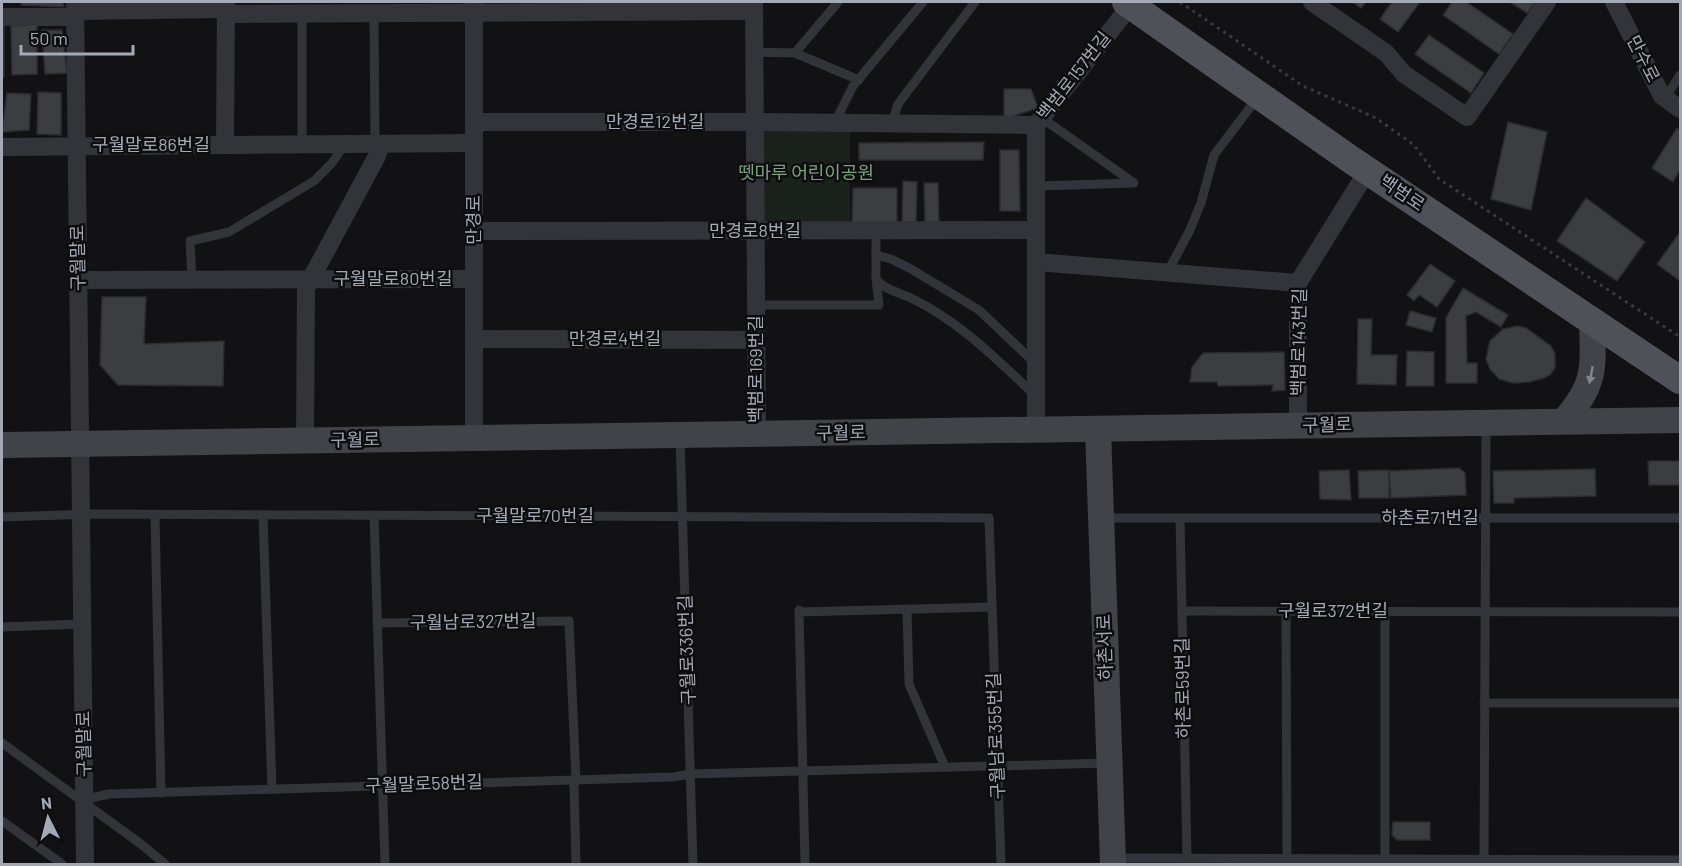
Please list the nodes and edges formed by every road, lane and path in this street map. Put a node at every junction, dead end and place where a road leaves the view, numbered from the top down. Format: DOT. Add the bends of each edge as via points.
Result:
graph roads {
  1 [pos="838,2"];
  2 [pos="923,2"];
  3 [pos="975,2"];
  4 [pos="1180,2"];
  5 [pos="1312,2"];
  6 [pos="1546,2"];
  7 [pos="1614,2"];
  8 [pos="1128,3"];
  9 [pos="154,6"];
  10 [pos="754,6"];
  11 [pos="474,7"];
  12 [pos="595,7"];
  13 [pos="226,8"];
  14 [pos="75,10"];
  15 [pos="374,13"];
  16 [pos="302,14"];
  17 [pos="2,17"];
  18 [pos="754,52"];
  19 [pos="795,53"];
  20 [pos="1680,75"];
  21 [pos="858,80"];
  22 [pos="1259,96"];
  23 [pos="1665,98"];
  24 [pos="1680,109"];
  25 [pos="1039,121"];
  26 [pos="474,122"];
  27 [pos="754,122"];
  28 [pos="835,122"];
  29 [pos="892,123"];
  30 [pos="474,143"];
  31 [pos="302,144"];
  32 [pos="345,144"];
  33 [pos="378,144"];
  34 [pos="225,145"];
  35 [pos="77,146"];
  36 [pos="2,147"];
  37 [pos="1368,170"];
  38 [pos="1036,189"];
  39 [pos="876,230"];
  40 [pos="1036,230"];
  41 [pos="474,231"];
  42 [pos="755,231"];
  43 [pos="876,255"];
  44 [pos="1036,262"];
  45 [pos="1167,273"];
  46 [pos="78,279"];
  47 [pos="192,279"];
  48 [pos="312,279"];
  49 [pos="474,279"];
  50 [pos="876,279"];
  51 [pos="1298,283"];
  52 [pos="756,305"];
  53 [pos="1592,320"];
  54 [pos="1680,337"];
  55 [pos="474,339"];
  56 [pos="756,340"];
  57 [pos="1036,364"];
  58 [pos="1680,380"];
  59 [pos="1036,396"];
  60 [pos="1680,420"];
  61 [pos="1563,421"];
  62 [pos="1485,423"];
  63 [pos="1298,426"];
  64 [pos="1036,429"];
  65 [pos="1098,429"];
  66 [pos="757,434"];
  67 [pos="680,435"];
  68 [pos="474,438"];
  69 [pos="305,441"];
  70 [pos="81,444"];
  71 [pos="2,446"];
  72 [pos="155,514"];
  73 [pos="81,515"];
  74 [pos="263,515"];
  75 [pos="374,516"];
  76 [pos="2,517"];
  77 [pos="683,517"];
  78 [pos="989,518"];
  79 [pos="1101,518"];
  80 [pos="1180,518"];
  81 [pos="1485,518"];
  82 [pos="1680,518"];
  83 [pos="992,607"];
  84 [pos="907,609"];
  85 [pos="1182,611"];
  86 [pos="1286,611"];
  87 [pos="1385,611"];
  88 [pos="1485,611"];
  89 [pos="1680,612"];
  90 [pos="377,623"];
  91 [pos="82,624"];
  92 [pos="2,627"];
  93 [pos="1484,703"];
  94 [pos="1680,703"];
  95 [pos="2,743"];
  96 [pos="1109,763"];
  97 [pos="998,766"];
  98 [pos="945,767"];
  99 [pos="803,771"];
  100 [pos="690,774"];
  101 [pos="576,780"];
  102 [pos="382,786"];
  103 [pos="272,789"];
  104 [pos="161,793"];
  105 [pos="84,803"];
  106 [pos="2,821"];
  107 [pos="1187,858"];
  108 [pos="1287,859"];
  109 [pos="1385,859"];
  110 [pos="1680,860"];
  111 [pos="1113,861"];
  112 [pos="1484,862"];
  113 [pos="62,864"];
  114 [pos="85,864"];
  115 [pos="165,864"];
  116 [pos="384,864"];
  117 [pos="576,864"];
  118 [pos="693,864"];
  119 [pos="805,864"];
  120 [pos="1001,864"];
  1 -- 19 [label="lane"];
  2 -- 21 [label="lane"];
  3 -- 29 [label="lane" via="898,105"];
  4 -- 54 [label="path" via="1303,86 1376,118 1414,145 1439,179"];
  5 -- 6 [label="street" via="1386,53 1404,74 1467,117"];
  7 -- 23 [label="street, 만수로"];
  8 -- 22 [label="main road, 백범로"];
  8 -- 25 [label="street, 백범로157번길"];
  9 -- 13 [label="street"];
  9 -- 14 [label="street"];
  10 -- 12 [label="street"];
  10 -- 18 [label="street, 백범로169번길"];
  11 -- 12 [label="street"];
  11 -- 15 [label="street"];
  11 -- 26 [label="street, 만경로"];
  13 -- 16 [label="street"];
  13 -- 34 [label="street, 구월말로86번길"];
  14 -- 17 [label="street"];
  14 -- 35 [label="street, 구월말로"];
  15 -- 16 [label="street"];
  15 -- 33 [label="lane"];
  16 -- 31 [label="lane"];
  18 -- 19 [label="lane"];
  18 -- 27 [label="street, 백범로169번길"];
  19 -- 21 [label="lane"];
  20 -- 23 [label="lane"];
  21 -- 28 [label="lane"];
  22 -- 37 [label="main road, 백범로"];
  22 -- 45 [label="lane" via="1214,155 1201,203"];
  23 -- 24 [label="street, 만수로"];
  25 -- 29 [label="street, 만경로12번길"];
  25 -- 38 [label="street, 백범로157번길"];
  25 -- 38 [label="lane" via="1134,183"];
  26 -- 27 [label="street, 만경로12번길"];
  26 -- 30 [label="street, 만경로"];
  27 -- 28 [label="street, 만경로12번길"];
  27 -- 42 [label="street, 백범로169번길"];
  28 -- 29 [label="street, 만경로12번길"];
  30 -- 33 [label="street, 구월말로86번길"];
  30 -- 41 [label="street, 만경로"];
  31 -- 32 [label="street, 구월말로86번길"];
  31 -- 34 [label="street, 구월말로86번길"];
  32 -- 33 [label="street, 구월말로86번길"];
  32 -- 47 [label="lane" via="314,181 229,232 190,241"];
  33 -- 48 [label="street, 구월말로80번길" via="377,156"];
  34 -- 35 [label="street, 구월말로86번길"];
  35 -- 36 [label="street, 구월말로86번길"];
  35 -- 46 [label="street, 구월말로"];
  37 -- 51 [label="street, 백범로143번길"];
  37 -- 53 [label="main road, 백범로"];
  38 -- 40 [label="street, 백범로157번길"];
  39 -- 40 [label="street, 만경로8번길"];
  39 -- 42 [label="street, 만경로8번길"];
  39 -- 43 [label="lane"];
  40 -- 44 [label="street, 백범로157번길"];
  41 -- 42 [label="street, 만경로8번길"];
  41 -- 49 [label="street, 만경로"];
  42 -- 52 [label="street, 백범로169번길"];
  43 -- 50 [label="lane"];
  43 -- 57 [label="lane" via="911,269 979,310"];
  44 -- 45 [label="street"];
  44 -- 57 [label="street, 백범로157번길"];
  45 -- 51 [label="street"];
  46 -- 47 [label="street, 구월말로80번길"];
  46 -- 70 [label="street, 구월말로"];
  47 -- 48 [label="street, 구월말로80번길"];
  48 -- 49 [label="street, 구월말로80번길"];
  48 -- 69 [label="street" via="306,288"];
  49 -- 55 [label="street, 만경로"];
  50 -- 52 [label="lane, 백범로169번길" via="879,305"];
  50 -- 59 [label="lane" via="880,285 946,318"];
  51 -- 63 [label="street, 백범로143번길"];
  52 -- 56 [label="street, 백범로169번길"];
  53 -- 58 [label="main road, 백범로"];
  53 -- 61 [label="main road, one-way" via="1592,377 1579,403"];
  55 -- 56 [label="street, 만경로4번길"];
  55 -- 68 [label="street, 만경로"];
  56 -- 66 [label="street, 백범로169번길"];
  57 -- 59 [label="street, 백범로157번길"];
  59 -- 64 [label="street, 백범로157번길"];
  60 -- 61 [label="main road, 구월로"];
  61 -- 62 [label="main road, 구월로"];
  62 -- 63 [label="main road, 구월로"];
  62 -- 81 [label="lane"];
  63 -- 65 [label="main road, 구월로"];
  64 -- 65 [label="main road, 구월로"];
  64 -- 66 [label="main road, 구월로"];
  65 -- 79 [label="main road, 하촌서로"];
  66 -- 67 [label="main road, 구월로"];
  67 -- 68 [label="main road, 구월로"];
  67 -- 77 [label="lane, 구월로336번길"];
  68 -- 69 [label="main road, 구월로"];
  69 -- 70 [label="main road, 구월로"];
  70 -- 71 [label="main road, 구월로"];
  70 -- 73 [label="street, 구월말로"];
  72 -- 73 [label="lane, 구월말로70번길"];
  72 -- 74 [label="lane, 구월말로70번길"];
  72 -- 104 [label="lane"];
  73 -- 76 [label="lane"];
  73 -- 91 [label="street, 구월말로"];
  74 -- 75 [label="lane, 구월말로70번길"];
  74 -- 103 [label="lane"];
  75 -- 77 [label="lane, 구월말로70번길"];
  75 -- 90 [label="lane"];
  77 -- 78 [label="lane, 구월말로70번길"];
  77 -- 100 [label="lane, 구월로336번길"];
  78 -- 83 [label="lane, 구월남로355번길"];
  79 -- 80 [label="lane, 하촌로71번길"];
  79 -- 96 [label="main road, 하촌서로"];
  80 -- 81 [label="lane, 하촌로71번길"];
  80 -- 85 [label="lane, 하촌로59번길"];
  81 -- 82 [label="lane, 하촌로71번길"];
  81 -- 88 [label="lane"];
  83 -- 84 [label="lane"];
  83 -- 97 [label="lane, 구월남로355번길"];
  84 -- 98 [label="lane" via="909,684"];
  84 -- 99 [label="lane" via="799,611"];
  85 -- 86 [label="lane, 구월로372번길"];
  85 -- 107 [label="lane, 하촌로59번길"];
  86 -- 87 [label="lane, 구월로372번길"];
  86 -- 108 [label="lane"];
  87 -- 88 [label="lane, 구월로372번길"];
  87 -- 109 [label="lane"];
  88 -- 89 [label="lane, 구월로372번길"];
  88 -- 93 [label="lane"];
  90 -- 101 [label="lane, 구월남로327번길" via="569,621"];
  90 -- 102 [label="lane"];
  91 -- 92 [label="lane"];
  91 -- 105 [label="street, 구월말로"];
  93 -- 94 [label="lane"];
  93 -- 112 [label="lane"];
  95 -- 105 [label="lane"];
  96 -- 97 [label="lane, 구월말로58번길"];
  96 -- 111 [label="main road, 하촌서로"];
  97 -- 98 [label="lane, 구월말로58번길"];
  97 -- 120 [label="lane, 구월남로355번길"];
  98 -- 99 [label="lane, 구월말로58번길"];
  99 -- 100 [label="lane, 구월말로58번길"];
  99 -- 119 [label="lane"];
  100 -- 101 [label="lane, 구월말로58번길"];
  100 -- 118 [label="lane, 구월로336번길"];
  101 -- 102 [label="lane, 구월말로58번길"];
  101 -- 117 [label="lane"];
  102 -- 103 [label="lane, 구월말로58번길"];
  102 -- 116 [label="lane"];
  103 -- 104 [label="lane, 구월말로58번길"];
  104 -- 105 [label="lane, 구월말로58번길" via="100,795"];
  105 -- 114 [label="street, 구월말로"];
  105 -- 115 [label="lane"];
  106 -- 113 [label="lane"];
  107 -- 108 [label="lane"];
  107 -- 111 [label="lane"];
  108 -- 109 [label="lane"];
  109 -- 112 [label="lane"];
  110 -- 112 [label="lane"];
}
